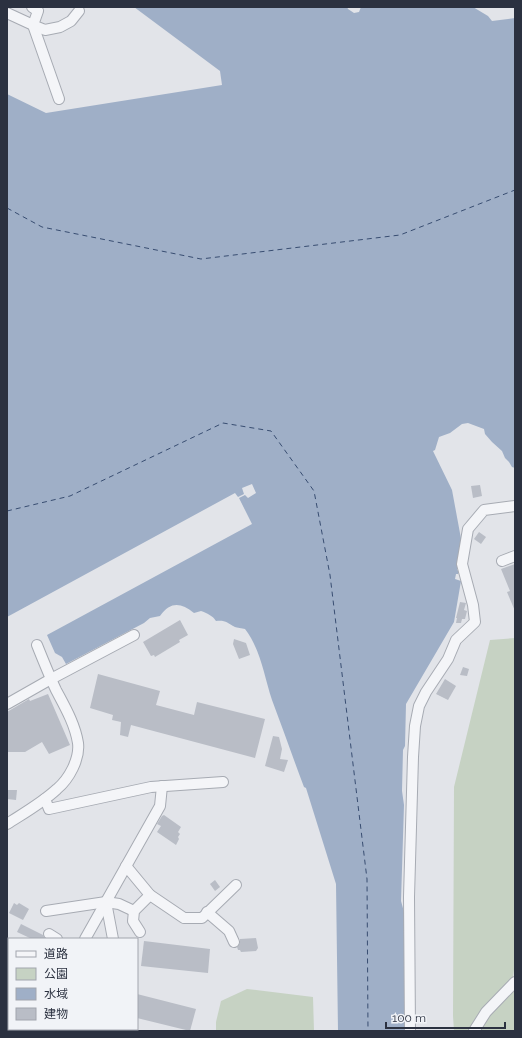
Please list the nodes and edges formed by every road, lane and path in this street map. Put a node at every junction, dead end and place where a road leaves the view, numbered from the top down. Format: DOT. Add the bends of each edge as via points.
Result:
graph roads {
  1 [pos="32,7"];
  2 [pos="79,11"];
  3 [pos="7,13"];
  4 [pos="33,25"];
  5 [pos="59,99"];
  6 [pos="515,506"];
  7 [pos="515,556"];
  8 [pos="502,561"];
  9 [pos="134,635"];
  10 [pos="37,645"];
  11 [pos="51,679"];
  12 [pos="7,704"];
  13 [pos="223,782"];
  14 [pos="162,786"];
  15 [pos="45,799"];
  16 [pos="7,824"];
  17 [pos="126,866"];
  18 [pos="236,885"];
  19 [pos="150,895"];
  20 [pos="106,902"];
  21 [pos="46,911"];
  22 [pos="134,911"];
  23 [pos="207,912"];
  24 [pos="140,932"];
  25 [pos="86,938"];
  26 [pos="112,938"];
  27 [pos="234,942"];
  28 [pos="515,982"];
  29 [pos="410,1031"];
  30 [pos="474,1031"];
  1 -- 4 [label="street" via="38,11"];
  2 -- 4 [label="street" via="71,21 60,27 45,30"];
  3 -- 4 [label="street"];
  4 -- 5 [label="street"];
  6 -- 29 [label="street" via="484,510 468,529 462,564 475,622 456,640 448,659 419,706 413,757 409,898"];
  7 -- 8 [label="street"];
  9 -- 11 [label="street"];
  10 -- 11 [label="street"];
  11 -- 12 [label="street"];
  11 -- 15 [label="street" via="74,725 78,744 74,764 67,778"];
  13 -- 14 [label="street"];
  14 -- 15 [label="street" via="49,809"];
  14 -- 17 [label="street" via="160,806"];
  15 -- 16 [label="street"];
  17 -- 19 [label="street"];
  17 -- 20 [label="street"];
  18 -- 23 [label="street"];
  19 -- 22 [label="street"];
  19 -- 23 [label="street" via="184,918 202,918"];
  20 -- 21 [label="street"];
  20 -- 22 [label="street" via="119,904"];
  20 -- 25 [label="street"];
  20 -- 26 [label="street"];
  22 -- 24 [label="street" via="133,921"];
  23 -- 27 [label="street" via="229,931"];
  28 -- 30 [label="street" via="486,1012"];
}
